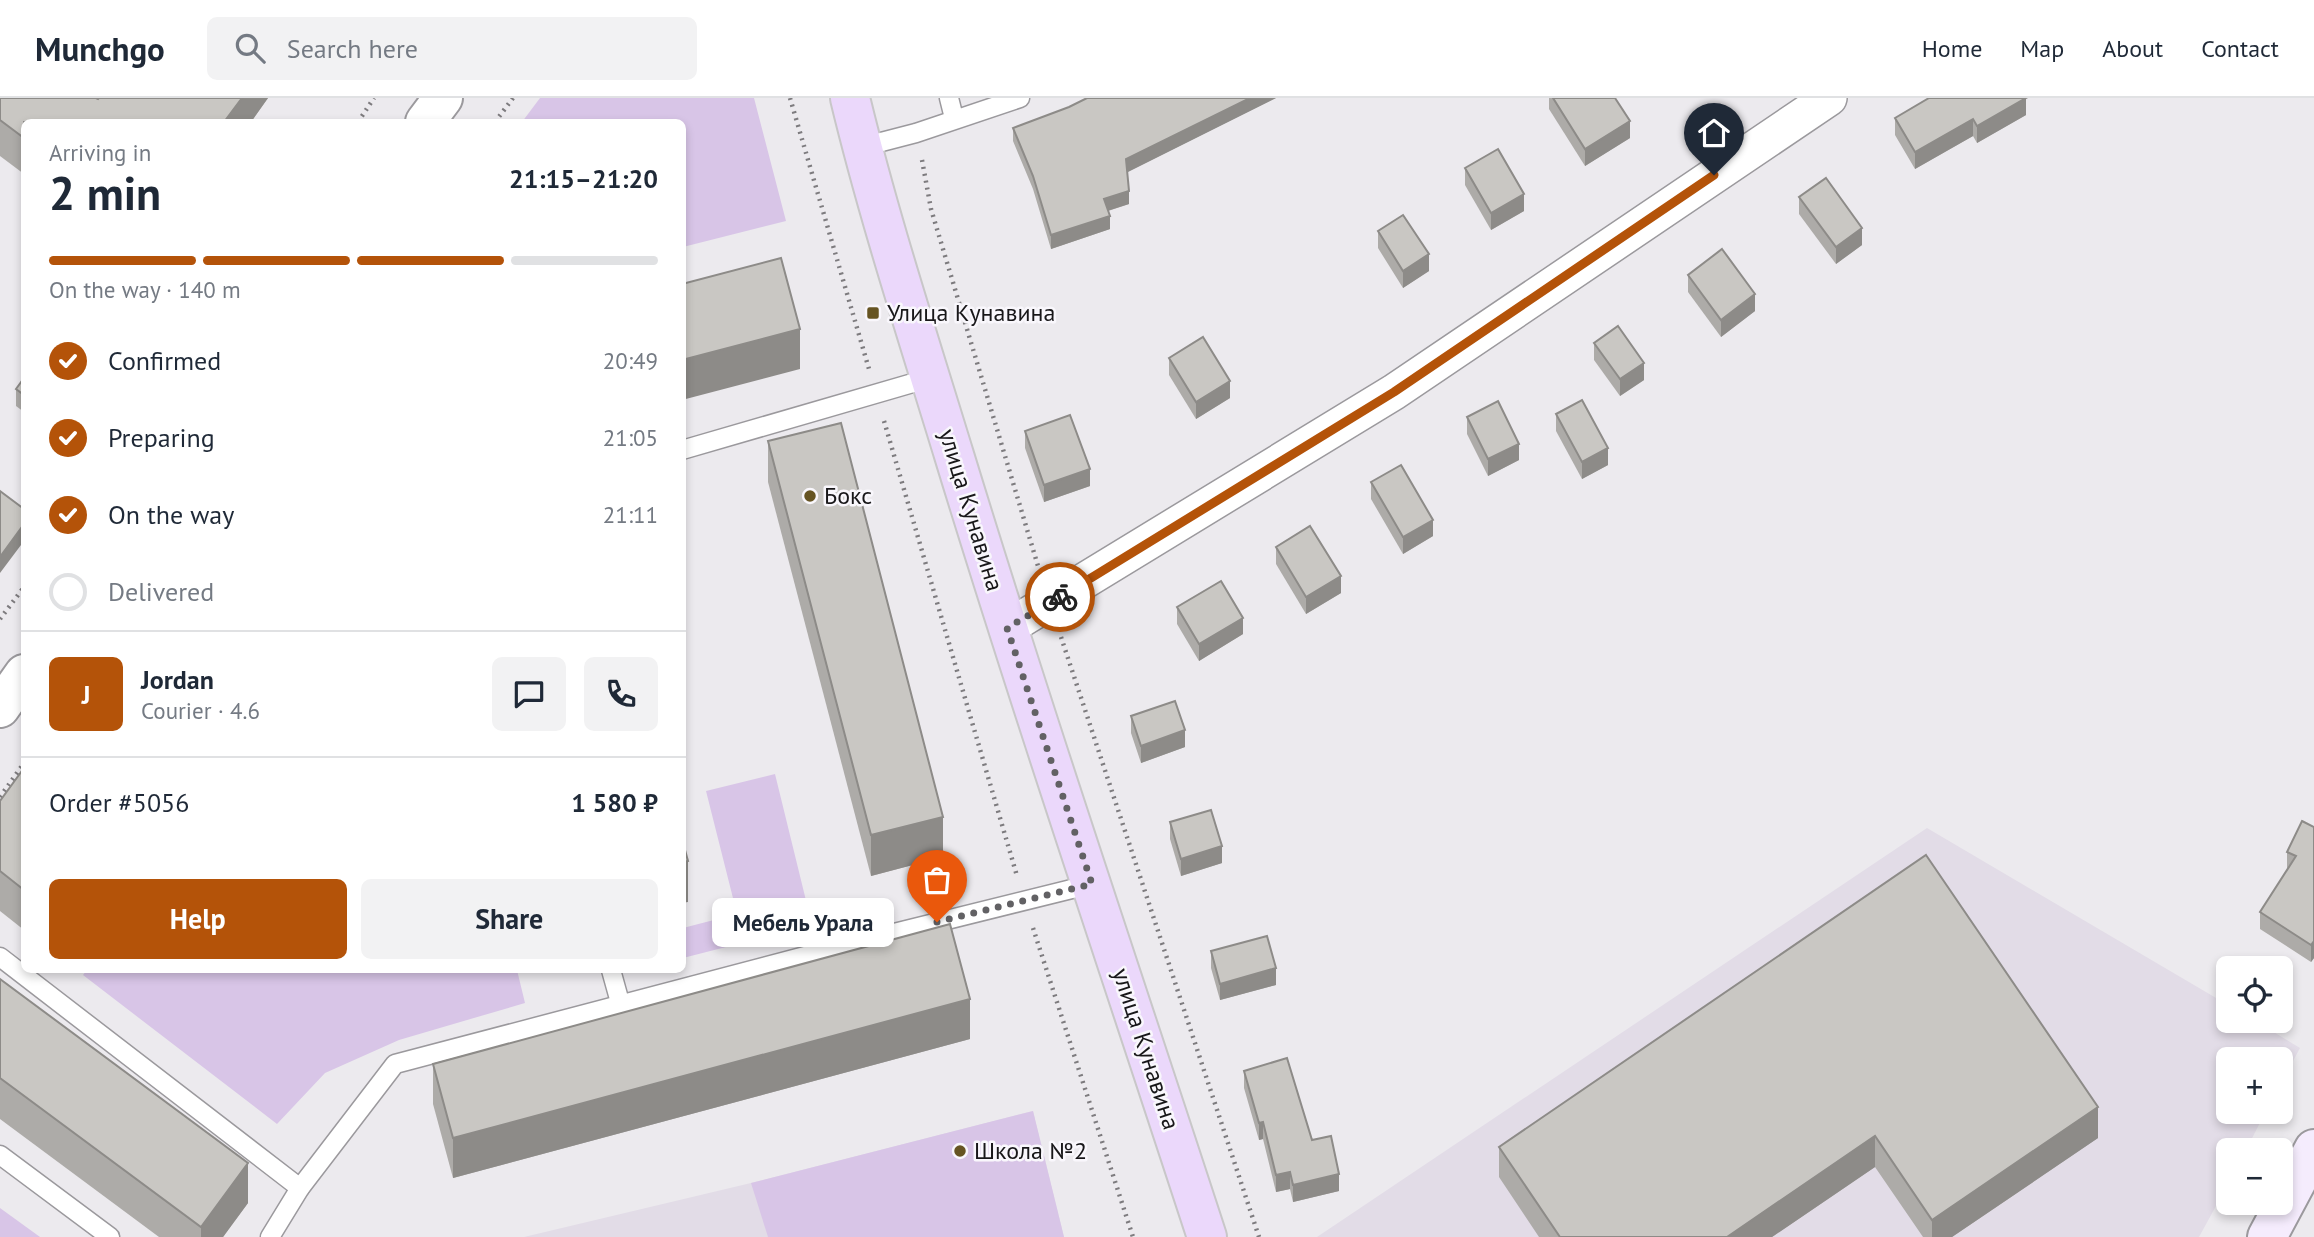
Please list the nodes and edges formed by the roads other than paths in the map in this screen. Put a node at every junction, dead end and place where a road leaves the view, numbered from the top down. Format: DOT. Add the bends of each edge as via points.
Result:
graph roads {
  1 [pos="443,98"];
  2 [pos="850,98"];
  3 [pos="949,98"];
  4 [pos="1020,98"];
  5 [pos="1829,98"];
  6 [pos="954,118"];
  7 [pos="427,119"];
  8 [pos="862,147"];
  9 [pos="930,378"];
  10 [pos="686,449"];
  11 [pos="1007,628"];
  12 [pos="21,678"];
  13 [pos="0,708"];
  14 [pos="1092,884"];
  15 [pos="0,957"];
  16 [pos="21,967"];
  17 [pos="612,973"];
  18 [pos="40,976"];
  19 [pos="621,1006"];
  20 [pos="2314,1149"];
  21 [pos="0,1155"];
  22 [pos="300,1188"];
  23 [pos="110,1237"];
  24 [pos="270,1237"];
  25 [pos="1207,1237"];
  26 [pos="2267,1237"];
  1 -- 7 [label="street"];
  2 -- 8 [label="main road, улица Кунавина"];
  3 -- 6 [label="lane"];
  4 -- 6 [label="lane"];
  5 -- 11 [label="street" via="1394,392"];
  6 -- 8 [label="lane"];
  8 -- 9 [label="main road, улица Кунавина"];
  9 -- 10 [label="lane"];
  9 -- 11 [label="main road, улица Кунавина"];
  11 -- 14 [label="main road, улица Кунавина"];
  12 -- 13 [label="street"];
  14 -- 19 [label="lane"];
  14 -- 25 [label="main road, улица Кунавина"];
  15 -- 16 [label="lane"];
  17 -- 19 [label="lane"];
  18 -- 22 [label="lane"];
  19 -- 22 [label="lane" via="396,1064"];
  20 -- 26 [label="main road"];
  21 -- 23 [label="lane"];
  22 -- 24 [label="lane"];
}
